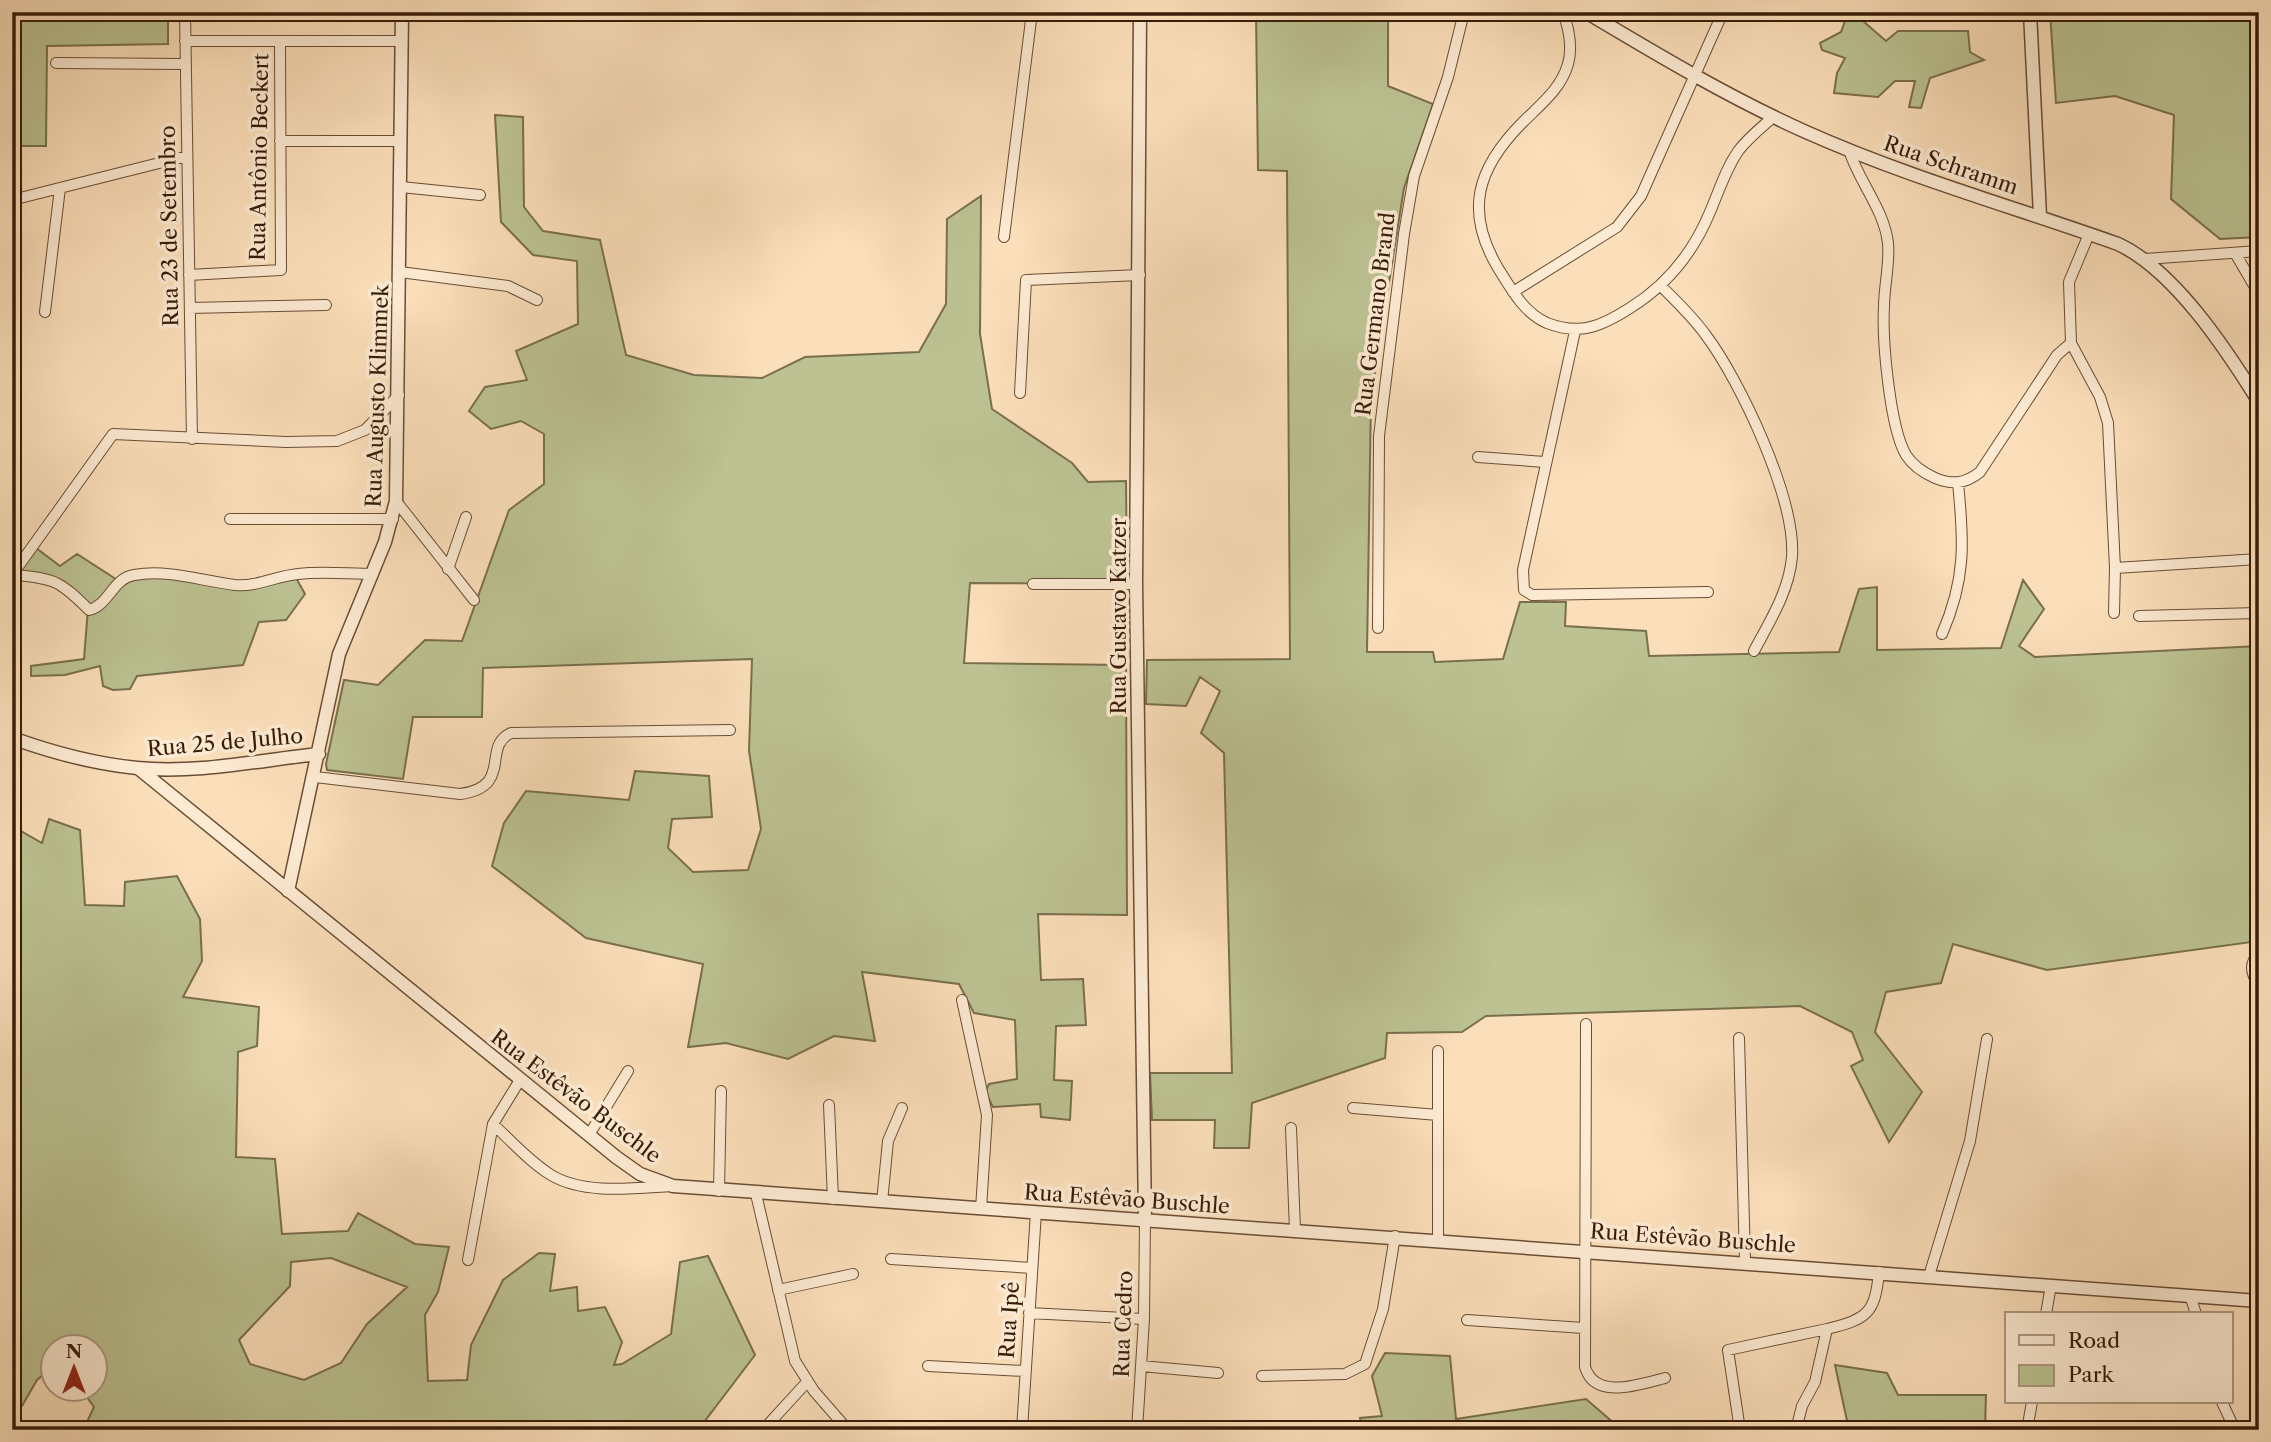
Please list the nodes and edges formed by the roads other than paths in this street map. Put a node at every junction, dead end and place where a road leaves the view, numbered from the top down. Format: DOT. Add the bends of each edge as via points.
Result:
graph roads {
  1 [pos="185,12"];
  2 [pos="402,12"];
  3 [pos="1032,12"];
  4 [pos="1140,12"];
  5 [pos="1464,12"];
  6 [pos="1563,12"];
  7 [pos="1586,12"];
  8 [pos="1723,12"];
  9 [pos="2030,12"];
  10 [pos="185,41"];
  11 [pos="280,41"];
  12 [pos="402,41"];
  13 [pos="56,63"];
  14 [pos="186,64"];
  15 [pos="1695,76"];
  16 [pos="1773,117"];
  17 [pos="279,141"];
  18 [pos="401,141"];
  19 [pos="1849,150"];
  20 [pos="187,156"];
  21 [pos="401,187"];
  22 [pos="60,188"];
  23 [pos="480,194"];
  24 [pos="12,200"];
  25 [pos="2040,216"];
  26 [pos="2088,234"];
  27 [pos="1004,237"];
  28 [pos="2259,251"];
  29 [pos="2235,253"];
  30 [pos="2145,259"];
  31 [pos="400,272"];
  32 [pos="189,275"];
  33 [pos="1140,275"];
  34 [pos="1661,286"];
  35 [pos="1513,292"];
  36 [pos="2259,294"];
  37 [pos="537,300"];
  38 [pos="326,305"];
  39 [pos="190,308"];
  40 [pos="45,312"];
  41 [pos="1575,331"];
  42 [pos="2071,344"];
  43 [pos="1020,393"];
  44 [pos="398,395"];
  45 [pos="2259,402"];
  46 [pos="192,439"];
  47 [pos="1478,457"];
  48 [pos="1545,462"];
  49 [pos="1958,483"];
  50 [pos="396,502"];
  51 [pos="466,516"];
  52 [pos="230,519"];
  53 [pos="393,519"];
  54 [pos="2259,559"];
  55 [pos="2115,568"];
  56 [pos="448,569"];
  57 [pos="373,574"];
  58 [pos="13,575"];
  59 [pos="1033,584"];
  60 [pos="1136,584"];
  61 [pos="1708,592"];
  62 [pos="474,600"];
  63 [pos="2114,613"];
  64 [pos="2259,613"];
  65 [pos="2139,616"];
  66 [pos="1378,628"];
  67 [pos="1942,634"];
  68 [pos="1754,651"];
  69 [pos="730,730"];
  70 [pos="12,738"];
  71 [pos="319,754"];
  72 [pos="138,768"];
  73 [pos="176,768"];
  74 [pos="315,778"];
  75 [pos="171,795"];
  76 [pos="288,891"];
  77 [pos="2259,954"];
  78 [pos="2259,985"];
  79 [pos="962,1000"];
  80 [pos="1586,1024"];
  81 [pos="1739,1038"];
  82 [pos="1987,1039"];
  83 [pos="1438,1051"];
  84 [pos="628,1071"];
  85 [pos="520,1080"];
  86 [pos="721,1091"];
  87 [pos="829,1105"];
  88 [pos="902,1108"];
  89 [pos="1353,1108"];
  90 [pos="1438,1115"];
  91 [pos="493,1125"];
  92 [pos="1291,1128"];
  93 [pos="589,1135"];
  94 [pos="673,1186"];
  95 [pos="719,1191"];
  96 [pos="756,1194"];
  97 [pos="833,1199"];
  98 [pos="882,1202"];
  99 [pos="981,1209"];
  100 [pos="1036,1212"];
  101 [pos="1145,1219"];
  102 [pos="1295,1230"];
  103 [pos="1395,1236"];
  104 [pos="1438,1240"];
  105 [pos="1587,1250"];
  106 [pos="891,1259"];
  107 [pos="468,1261"];
  108 [pos="1745,1261"];
  109 [pos="1032,1268"];
  110 [pos="1879,1272"];
  111 [pos="853,1274"];
  112 [pos="1929,1276"];
  113 [pos="2051,1285"];
  114 [pos="778,1290"];
  115 [pos="2190,1296"];
  116 [pos="2259,1301"];
  117 [pos="2046,1312"];
  118 [pos="2195,1312"];
  119 [pos="1029,1313"];
  120 [pos="1144,1319"];
  121 [pos="1468,1320"];
  122 [pos="1584,1328"];
  123 [pos="1827,1329"];
  124 [pos="928,1366"];
  125 [pos="1141,1366"];
  126 [pos="1025,1371"];
  127 [pos="1217,1373"];
  128 [pos="1262,1376"];
  129 [pos="1665,1378"];
  130 [pos="807,1382"];
  131 [pos="2032,1404"];
  132 [pos="2223,1404"];
  133 [pos="764,1430"];
  134 [pos="848,1430"];
  135 [pos="1022,1430"];
  136 [pos="1137,1430"];
  137 [pos="1740,1430"];
  138 [pos="1796,1430"];
  139 [pos="2027,1430"];
  140 [pos="2235,1430"];
  1 -- 10 [label="street, Rua 23 de Setembro"];
  2 -- 12 [label="street, Rua Augusto Klimmek"];
  3 -- 27 [label="street"];
  4 -- 33 [label="street, Rua Gustavo Katzer"];
  5 -- 66 [label="street, Rua Germano Brand" via="1448,77 1414,176 1405,223 1379,436"];
  6 -- 35 [label="street" via="1570,41 1568,65 1555,89 1503,145 1478,198 1484,239"];
  7 -- 15 [label="street, Rua Schramm"];
  8 -- 15 [label="street"];
  9 -- 25 [label="street"];
  10 -- 11 [label="street"];
  10 -- 14 [label="street, Rua 23 de Setembro"];
  11 -- 12 [label="street"];
  11 -- 17 [label="street, Rua Antônio Beckert"];
  12 -- 18 [label="street, Rua Augusto Klimmek"];
  13 -- 14 [label="street"];
  14 -- 20 [label="street, Rua 23 de Setembro"];
  15 -- 16 [label="street, Rua Schramm"];
  15 -- 35 [label="street" via="1641,196 1625,219"];
  16 -- 19 [label="street, Rua Schramm"];
  16 -- 34 [label="street" via="1735,157 1692,247"];
  17 -- 18 [label="street"];
  17 -- 32 [label="street, Rua Antônio Beckert" via="281,270"];
  18 -- 21 [label="street, Rua Augusto Klimmek"];
  19 -- 25 [label="street, Rua Schramm"];
  19 -- 49 [label="street" via="1886,233 1884,328 1898,435 1913,464 1932,477"];
  20 -- 22 [label="street"];
  20 -- 32 [label="street, Rua 23 de Setembro"];
  21 -- 23 [label="street"];
  21 -- 31 [label="street, Rua Augusto Klimmek"];
  22 -- 24 [label="street"];
  22 -- 40 [label="street"];
  25 -- 26 [label="street, Rua Schramm"];
  26 -- 30 [label="street, Rua Schramm"];
  26 -- 42 [label="street" via="2069,282"];
  28 -- 29 [label="street"];
  29 -- 30 [label="street"];
  29 -- 36 [label="street"];
  30 -- 45 [label="street, Rua Schramm" via="2178,292"];
  31 -- 37 [label="street" via="501,285"];
  31 -- 44 [label="street, Rua Augusto Klimmek"];
  32 -- 39 [label="street, Rua 23 de Setembro"];
  33 -- 43 [label="street" via="1026,280"];
  33 -- 60 [label="street, Rua Gustavo Katzer"];
  34 -- 41 [label="street" via="1614,319"];
  34 -- 68 [label="street" via="1706,335 1726,367 1761,439 1786,509 1792,543 1789,574"];
  35 -- 41 [label="street" via="1536,318"];
  38 -- 39 [label="street"];
  39 -- 46 [label="street, Rua 23 de Setembro"];
  41 -- 48 [label="street"];
  42 -- 49 [label="street" via="2051,364 1986,466"];
  42 -- 55 [label="street" via="2100,397 2108,423"];
  44 -- 46 [label="street" via="375,422 346,440"];
  44 -- 50 [label="street, Rua Augusto Klimmek"];
  46 -- 58 [label="street" via="113,434"];
  47 -- 48 [label="street"];
  48 -- 61 [label="street" via="1522,578 1527,594"];
  49 -- 67 [label="street" via="1960,583"];
  50 -- 53 [label="street, Rua Augusto Klimmek"];
  50 -- 56 [label="street"];
  51 -- 56 [label="street"];
  52 -- 53 [label="street"];
  53 -- 57 [label="street, Rua Augusto Klimmek"];
  54 -- 55 [label="street"];
  55 -- 63 [label="street"];
  56 -- 62 [label="street"];
  57 -- 58 [label="street" via="296,574 249,585 200,577 135,575 122,580 89,610 67,587 52,579"];
  57 -- 71 [label="street, Rua Augusto Klimmek" via="339,654"];
  59 -- 60 [label="street"];
  60 -- 101 [label="street, Rua Gustavo Katzer"];
  64 -- 65 [label="street"];
  69 -- 74 [label="street" via="511,733 501,740 489,783 460,794"];
  70 -- 72 [label="street, Rua 25 de Julho"];
  71 -- 73 [label="street, Rua 25 de Julho"];
  71 -- 74 [label="street, Rua Augusto Klimmek"];
  72 -- 73 [label="street, Rua 25 de Julho"];
  72 -- 75 [label="street, Rua Estêvão Buschle"];
  73 -- 75 [label="street"];
  74 -- 76 [label="street, Rua Augusto Klimmek"];
  75 -- 76 [label="street, Rua Estêvão Buschle"];
  76 -- 85 [label="street, Rua Estêvão Buschle"];
  77 -- 78 [label="street" via="2251,969"];
  79 -- 99 [label="street" via="987,1115"];
  80 -- 105 [label="street"];
  81 -- 108 [label="street"];
  82 -- 112 [label="street" via="1970,1141"];
  83 -- 90 [label="street"];
  84 -- 93 [label="street"];
  85 -- 91 [label="street"];
  85 -- 93 [label="street, Rua Estêvão Buschle"];
  86 -- 95 [label="street"];
  87 -- 97 [label="street"];
  88 -- 98 [label="street" via="888,1141"];
  89 -- 90 [label="street"];
  90 -- 104 [label="street"];
  91 -- 94 [label="street" via="560,1180 607,1187"];
  91 -- 107 [label="street"];
  92 -- 102 [label="street"];
  93 -- 94 [label="street, Rua Estêvão Buschle" via="640,1174"];
  94 -- 95 [label="street, Rua Estêvão Buschle"];
  95 -- 96 [label="street, Rua Estêvão Buschle"];
  96 -- 97 [label="street, Rua Estêvão Buschle"];
  96 -- 114 [label="street"];
  97 -- 98 [label="street, Rua Estêvão Buschle"];
  98 -- 99 [label="street, Rua Estêvão Buschle"];
  99 -- 100 [label="street, Rua Estêvão Buschle"];
  100 -- 101 [label="street, Rua Estêvão Buschle"];
  100 -- 109 [label="street, Rua Ipê"];
  101 -- 102 [label="street, Rua Estêvão Buschle"];
  101 -- 120 [label="street, Rua Cedro"];
  102 -- 103 [label="street, Rua Estêvão Buschle"];
  103 -- 104 [label="street, Rua Estêvão Buschle"];
  103 -- 128 [label="street" via="1388,1286 1365,1364 1346,1374"];
  104 -- 105 [label="street, Rua Estêvão Buschle"];
  105 -- 108 [label="street, Rua Estêvão Buschle"];
  105 -- 122 [label="street"];
  106 -- 109 [label="street"];
  108 -- 110 [label="street, Rua Estêvão Buschle"];
  109 -- 119 [label="street, Rua Ipê"];
  110 -- 112 [label="street, Rua Estêvão Buschle"];
  110 -- 123 [label="street" via="1870,1312"];
  111 -- 114 [label="street"];
  112 -- 113 [label="street, Rua Estêvão Buschle"];
  113 -- 115 [label="street, Rua Estêvão Buschle"];
  113 -- 117 [label="street"];
  114 -- 130 [label="street" via="789,1342"];
  115 -- 116 [label="street, Rua Estêvão Buschle"];
  115 -- 118 [label="street"];
  119 -- 120 [label="street"];
  119 -- 126 [label="street, Rua Ipê"];
  120 -- 125 [label="street, Rua Cedro"];
  121 -- 122 [label="street"];
  122 -- 129 [label="street" via="1585,1367 1592,1380 1615,1388"];
  123 -- 137 [label="street" via="1728,1350"];
  123 -- 138 [label="street" via="1815,1382"];
  124 -- 126 [label="street"];
  125 -- 127 [label="street"];
  125 -- 136 [label="street, Rua Cedro"];
  126 -- 135 [label="street, Rua Ipê"];
  130 -- 133 [label="street"];
  130 -- 134 [label="street"];
  131 -- 139 [label="street"];
  132 -- 140 [label="street"];
}
